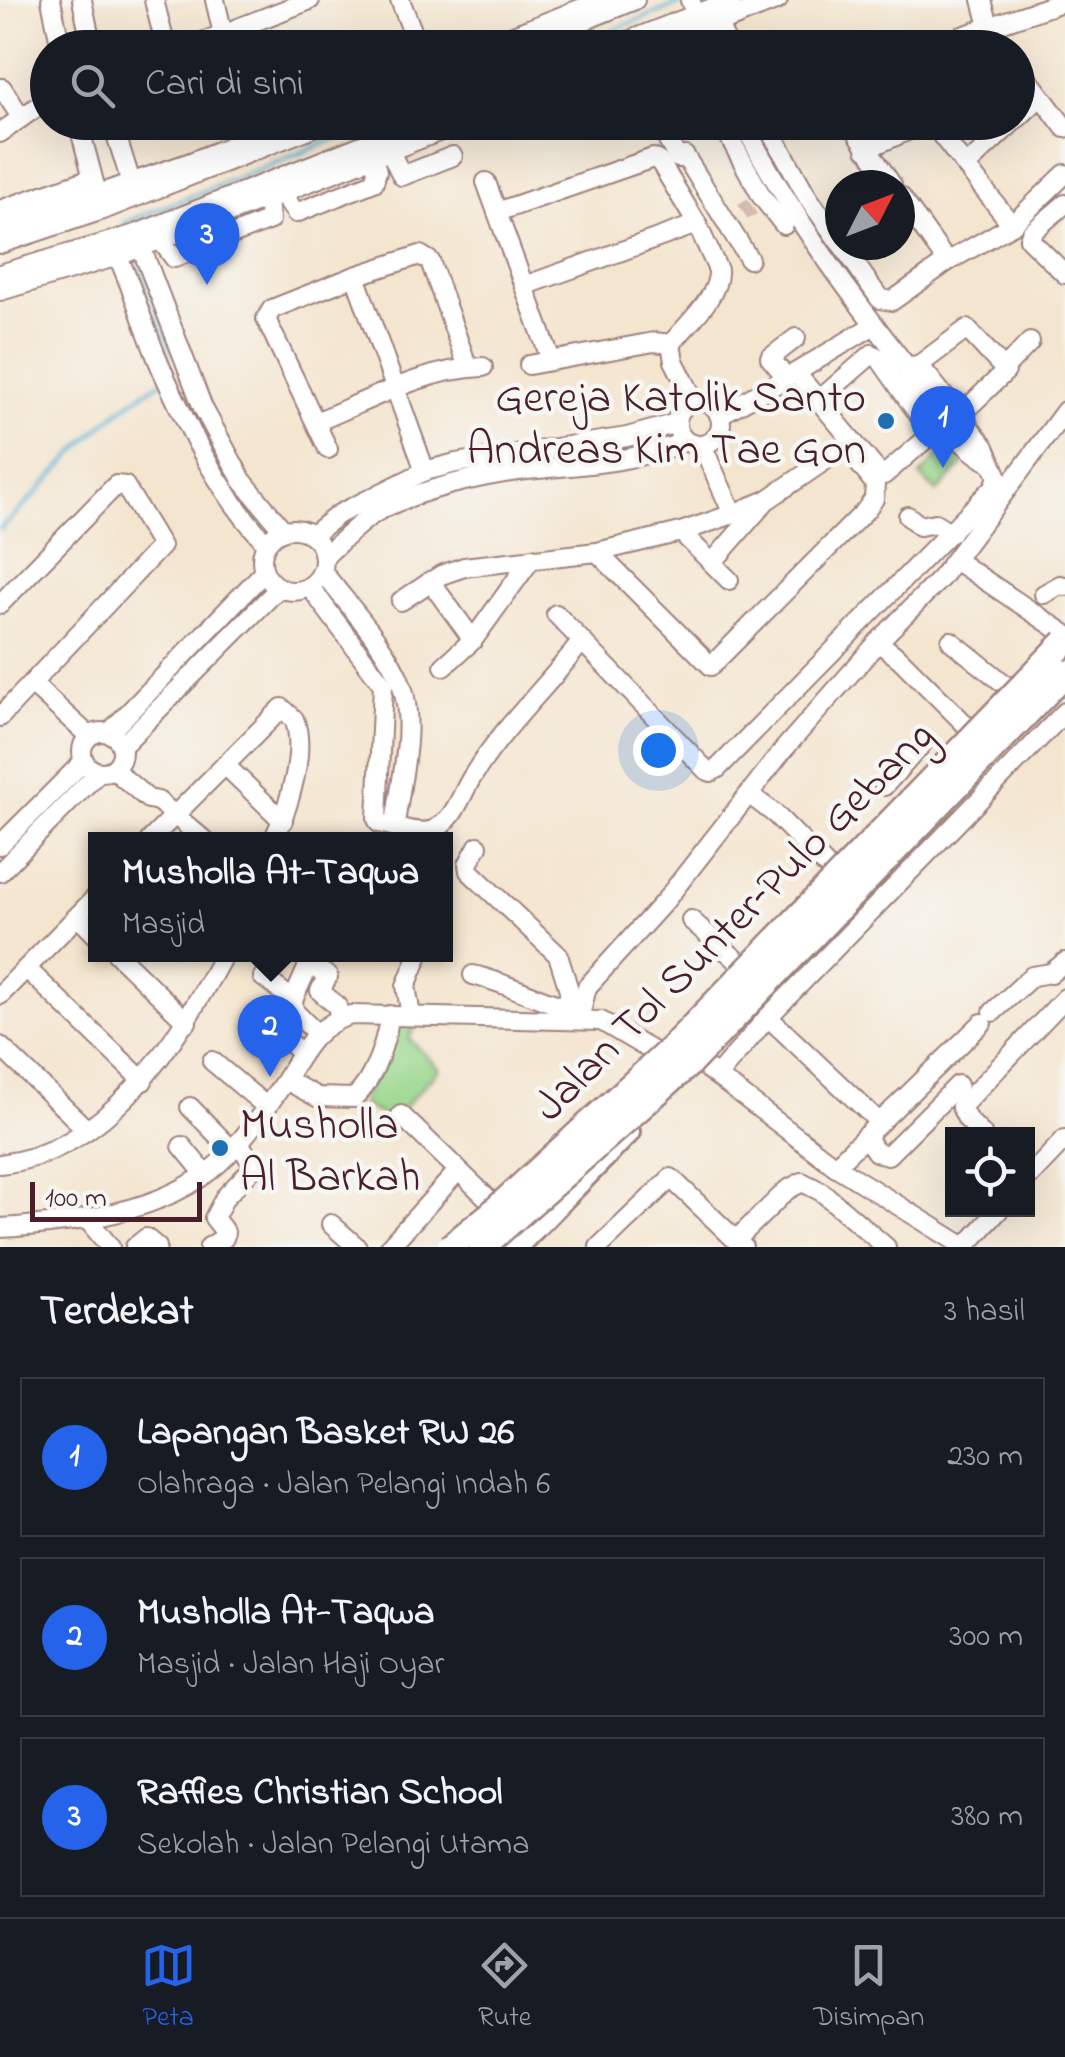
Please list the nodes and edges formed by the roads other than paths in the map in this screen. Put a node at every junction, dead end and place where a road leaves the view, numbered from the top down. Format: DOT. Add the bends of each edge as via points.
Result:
graph roads {
  1 [pos="51,0"];
  2 [pos="82,0"];
  3 [pos="154,0"];
  4 [pos="215,0"];
  5 [pos="310,0"];
  6 [pos="400,0"];
  7 [pos="635,0"];
  8 [pos="733,0"];
  9 [pos="778,0"];
  10 [pos="982,0"];
  11 [pos="610,3"];
  12 [pos="1064,3"];
  13 [pos="279,6"];
  14 [pos="701,11"];
  15 [pos="990,26"];
  16 [pos="57,30"];
  17 [pos="88,30"];
  18 [pos="162,30"];
  19 [pos="222,30"];
  20 [pos="231,30"];
  21 [pos="412,30"];
  22 [pos="532,30"];
  23 [pos="554,30"];
  24 [pos="654,30"];
  25 [pos="678,30"];
  26 [pos="979,30"];
  27 [pos="993,30"];
  28 [pos="2,88"];
  29 [pos="1035,93"];
  30 [pos="30,111"];
  31 [pos="21,117"];
  32 [pos="1065,128"];
  33 [pos="0,134"];
  34 [pos="83,140"];
  35 [pos="118,140"];
  36 [pos="252,140"];
  37 [pos="275,140"];
  38 [pos="377,140"];
  39 [pos="418,140"];
  40 [pos="667,140"];
  41 [pos="728,140"];
  42 [pos="753,140"];
  43 [pos="776,140"];
  44 [pos="861,140"];
  45 [pos="886,140"];
  46 [pos="945,140"];
  47 [pos="994,140"];
  48 [pos="866,148"];
  49 [pos="382,154"];
  50 [pos="453,156"];
  51 [pos="123,157"];
  52 [pos="966,166"];
  53 [pos="190,169"];
  54 [pos="881,170"];
  55 [pos="1065,174"];
  56 [pos="131,182"];
  57 [pos="486,182"];
  58 [pos="95,187"];
  59 [pos="1065,204"];
  60 [pos="752,205"];
  61 [pos="0,210"];
  62 [pos="497,212"];
  63 [pos="915,217"];
  64 [pos="825,221"];
  65 [pos="726,223"];
  66 [pos="697,224"];
  67 [pos="784,225"];
  68 [pos="1012,225"];
  69 [pos="0,228"];
  70 [pos="0,244"];
  71 [pos="128,244"];
  72 [pos="750,259"];
  73 [pos="853,260"];
  74 [pos="947,262"];
  75 [pos="0,274"];
  76 [pos="1065,274"];
  77 [pos="355,276"];
  78 [pos="524,286"];
  79 [pos="0,291"];
  80 [pos="874,325"];
  81 [pos="796,338"];
  82 [pos="1030,342"];
  83 [pos="671,344"];
  84 [pos="168,356"];
  85 [pos="551,360"];
  86 [pos="529,365"];
  87 [pos="914,366"];
  88 [pos="1005,368"];
  89 [pos="792,376"];
  90 [pos="396,386"];
  91 [pos="820,400"];
  92 [pos="695,402"];
  93 [pos="203,408"];
  94 [pos="1065,411"];
  95 [pos="719,414"];
  96 [pos="183,415"];
  97 [pos="955,421"];
  98 [pos="316,422"];
  99 [pos="688,436"];
  100 [pos="328,449"];
  101 [pos="425,471"];
  102 [pos="767,500"];
  103 [pos="732,514"];
  104 [pos="908,516"];
  105 [pos="283,530"];
  106 [pos="681,532"];
  107 [pos="951,533"];
  108 [pos="312,535"];
  109 [pos="266,543"];
  110 [pos="597,552"];
  111 [pos="532,558"];
  112 [pos="955,560"];
  113 [pos="712,563"];
  114 [pos="323,564"];
  115 [pos="264,572"];
  116 [pos="729,580"];
  117 [pos="430,581"];
  118 [pos="310,586"];
  119 [pos="1065,586"];
  120 [pos="279,588"];
  121 [pos="1044,594"];
  122 [pos="401,601"];
  123 [pos="0,604"];
  124 [pos="556,614"];
  125 [pos="1065,634"];
  126 [pos="473,640"];
  127 [pos="582,641"];
  128 [pos="951,641"];
  129 [pos="878,642"];
  130 [pos="1065,642"];
  131 [pos="444,666"];
  132 [pos="1065,674"];
  133 [pos="32,684"];
  134 [pos="1034,708"];
  135 [pos="1065,712"];
  136 [pos="0,717"];
  137 [pos="1051,726"];
  138 [pos="1065,740"];
  139 [pos="922,744"];
  140 [pos="993,751"];
  141 [pos="108,757"];
  142 [pos="225,765"];
  143 [pos="901,768"];
  144 [pos="884,786"];
  145 [pos="749,794"];
  146 [pos="167,808"];
  147 [pos="940,808"];
  148 [pos="283,821"];
  149 [pos="387,824"];
  150 [pos="154,832"];
  151 [pos="195,832"];
  152 [pos="277,832"];
  153 [pos="0,846"];
  154 [pos="478,846"];
  155 [pos="0,872"];
  156 [pos="856,897"];
  157 [pos="88,906"];
  158 [pos="78,917"];
  159 [pos="691,920"];
  160 [pos="88,927"];
  161 [pos="125,962"];
  162 [pos="220,962"];
  163 [pos="309,962"];
  164 [pos="313,962"];
  165 [pos="416,962"];
  166 [pos="1065,962"];
  167 [pos="27,968"];
  168 [pos="474,975"];
  169 [pos="263,977"];
  170 [pos="768,986"];
  171 [pos="0,995"];
  172 [pos="1065,998"];
  173 [pos="293,1000"];
  174 [pos="390,1015"];
  175 [pos="411,1016"];
  176 [pos="573,1016"];
  177 [pos="768,1017"];
  178 [pos="340,1018"];
  179 [pos="186,1022"];
  180 [pos="268,1024"];
  181 [pos="317,1034"];
  182 [pos="0,1046"];
  183 [pos="300,1052"];
  184 [pos="212,1062"];
  185 [pos="692,1066"];
  186 [pos="717,1076"];
  187 [pos="286,1080"];
  188 [pos="143,1081"];
  189 [pos="958,1085"];
  190 [pos="190,1107"];
  191 [pos="267,1107"];
  192 [pos="401,1115"];
  193 [pos="879,1122"];
  194 [pos="976,1127"];
  195 [pos="87,1130"];
  196 [pos="865,1136"];
  197 [pos="1065,1139"];
  198 [pos="182,1146"];
  199 [pos="235,1146"];
  200 [pos="5,1158"];
  201 [pos="835,1166"];
  202 [pos="1035,1171"];
  203 [pos="457,1172"];
  204 [pos="205,1174"];
  205 [pos="993,1217"];
  206 [pos="88,1220"];
  207 [pos="332,1224"];
  208 [pos="0,1228"];
  209 [pos="520,1241"];
  210 [pos="739,1244"];
  211 [pos="105,1245"];
  212 [pos="135,1247"];
  213 [pos="156,1247"];
  214 [pos="209,1247"];
  215 [pos="356,1247"];
  216 [pos="388,1247"];
  217 [pos="450,1247"];
  218 [pos="482,1247"];
  219 [pos="599,1247"];
  220 [pos="886,1247"];
  221 [pos="965,1247"];
  1 -- 16 [label="street"];
  2 -- 17 [label="street"];
  3 -- 18 [label="street"];
  4 -- 19 [label="street"];
  5 -- 13 [label="street"];
  6 -- 21 [label="street"];
  7 -- 11 [label="street"];
  8 -- 14 [label="street"];
  9 -- 14 [label="street"];
  10 -- 15 [label="street"];
  11 -- 22 [label="street"];
  11 -- 23 [label="street"];
  12 -- 15 [label="street"];
  13 -- 20 [label="street"];
  14 -- 24 [label="street"];
  14 -- 25 [label="street"];
  15 -- 26 [label="street"];
  15 -- 27 [label="street"];
  28 -- 31 [label="street"];
  29 -- 32 [label="street"];
  30 -- 31 [label="street"];
  31 -- 33 [label="street"];
  34 -- 58 [label="street"];
  35 -- 51 [label="street"];
  36 -- 53 [label="street"];
  37 -- 53 [label="street"];
  38 -- 71 [label="street"];
  39 -- 49 [label="street"];
  40 -- 65 [label="street" via="678,158 685,156"];
  41 -- 60 [label="street"];
  42 -- 80 [label="street"];
  43 -- 64 [label="street"];
  44 -- 48 [label="street"];
  45 -- 48 [label="street"];
  46 -- 52 [label="street"];
  47 -- 52 [label="street"];
  48 -- 54 [label="street"];
  49 -- 50 [label="street" via="402,176"];
  49 -- 71 [label="street" via="160,239"];
  51 -- 56 [label="street"];
  51 -- 58 [label="street" via="108,165"];
  52 -- 68 [label="street"];
  53 -- 56 [label="street"];
  53 -- 58 [label="street"];
  55 -- 68 [label="street"];
  56 -- 58 [label="street"];
  57 -- 62 [label="street"];
  58 -- 61 [label="street"];
  58 -- 69 [label="street"];
  58 -- 70 [label="street"];
  59 -- 76 [label="street" via="1029,239"];
  60 -- 65 [label="street"];
  60 -- 67 [label="street"];
  62 -- 66 [label="street" via="654,158"];
  62 -- 78 [label="street"];
  63 -- 74 [label="street"];
  65 -- 72 [label="street"];
  66 -- 78 [label="street"];
  66 -- 83 [label="street" via="719,278"];
  68 -- 74 [label="street"];
  71 -- 75 [label="street"];
  71 -- 79 [label="street"];
  71 -- 84 [label="street"];
  73 -- 74 [label="street" via="884,302"];
  77 -- 90 [label="street"];
  77 -- 90 [label="street" via="420,255 430,261 475,367"];
  77 -- 98 [label="street" via="267,312"];
  78 -- 85 [label="street"];
  80 -- 87 [label="street"];
  80 -- 89 [label="street"];
  81 -- 89 [label="street" via="770,358"];
  82 -- 88 [label="street"];
  83 -- 85 [label="street"];
  83 -- 92 [label="street"];
  84 -- 93 [label="street"];
  84 -- 96 [label="street"];
  85 -- 86 [label="street"];
  87 -- 88 [label="street" via="967,328"];
  87 -- 97 [label="street" via="908,374"];
  88 -- 97 [label="street"];
  89 -- 91 [label="street"];
  89 -- 95 [label="street"];
  90 -- 98 [label="street"];
  90 -- 101 [label="street"];
  91 -- 91 [label="street" via="872,354 932,434 884,474"];
  92 -- 95 [label="street"];
  92 -- 99 [label="street" via="683,408"];
  93 -- 96 [label="street"];
  93 -- 105 [label="street" via="242,480"];
  94 -- 112 [label="street"];
  95 -- 99 [label="street" via="718,434"];
  96 -- 109 [label="street" via="210,470"];
  97 -- 107 [label="street" via="975,456 991,463 998,477"];
  98 -- 100 [label="street"];
  99 -- 101 [label="street" via="627,438"];
  99 -- 103 [label="street"];
  99 -- 114 [label="street" via="628,456 514,471 383,509"];
  101 -- 108 [label="street"];
  102 -- 103 [label="street"];
  102 -- 110 [label="street" via="844,450 875,484 874,500 711,666"];
  102 -- 113 [label="street"];
  103 -- 106 [label="street"];
  104 -- 107 [label="street"];
  105 -- 108 [label="street"];
  105 -- 109 [label="street"];
  106 -- 110 [label="street"];
  106 -- 113 [label="street"];
  107 -- 127 [label="street" via="711,772"];
  108 -- 114 [label="street"];
  109 -- 115 [label="street"];
  110 -- 111 [label="street"];
  111 -- 117 [label="street" via="464,567"];
  111 -- 126 [label="street"];
  112 -- 125 [label="street"];
  112 -- 129 [label="street"];
  113 -- 116 [label="street"];
  114 -- 118 [label="street"];
  114 -- 149 [label="street" via="402,688 407,728"];
  115 -- 120 [label="street"];
  115 -- 141 [label="street"];
  117 -- 122 [label="street"];
  117 -- 126 [label="street"];
  118 -- 120 [label="street"];
  118 -- 149 [label="street" via="383,685"];
  119 -- 121 [label="street"];
  120 -- 141 [label="street"];
  123 -- 133 [label="street" via="120,484 161,546"];
  124 -- 127 [label="street"];
  126 -- 131 [label="street"];
  127 -- 149 [label="street" via="495,745 450,816 431,831"];
  128 -- 134 [label="street"];
  129 -- 140 [label="street"];
  129 -- 145 [label="street"];
  130 -- 217 [label="highway, Jalan Tol Sunter–Pulo Gebang, bridge" via="672,1049"];
  132 -- 134 [label="main road"];
  132 -- 218 [label="highway, Jalan Tol Sunter–Pulo Gebang, bridge" via="690,1063"];
  133 -- 136 [label="street"];
  133 -- 141 [label="street" via="89,736 82,748"];
  134 -- 137 [label="street"];
  134 -- 140 [label="main road"];
  135 -- 137 [label="street"];
  137 -- 138 [label="street"];
  137 -- 177 [label="street"];
  139 -- 143 [label="street"];
  140 -- 147 [label="main road"];
  141 -- 146 [label="street" via="154,790"];
  141 -- 153 [label="street"];
  141 -- 155 [label="street"];
  142 -- 146 [label="street"];
  142 -- 148 [label="street"];
  142 -- 148 [label="street" via="282,708 294,718 299,731"];
  143 -- 144 [label="street"];
  143 -- 147 [label="street"];
  145 -- 156 [label="street"];
  145 -- 176 [label="street" via="587,988"];
  146 -- 150 [label="street"];
  146 -- 151 [label="street"];
  147 -- 156 [label="main road"];
  148 -- 152 [label="street"];
  154 -- 176 [label="street" via="469,871 558,955"];
  156 -- 170 [label="main road"];
  157 -- 158 [label="street"];
  158 -- 160 [label="street"];
  158 -- 167 [label="street"];
  159 -- 170 [label="street"];
  161 -- 179 [label="street"];
  162 -- 179 [label="street"];
  163 -- 173 [label="street"];
  164 -- 178 [label="street" via="328,976 320,991 338,1006"];
  165 -- 175 [label="street" via="406,986"];
  166 -- 193 [label="street" via="1055,972 1032,976"];
  167 -- 171 [label="street"];
  167 -- 188 [label="street"];
  168 -- 176 [label="street" via="505,982"];
  169 -- 173 [label="street"];
  170 -- 185 [label="main road"];
  172 -- 194 [label="street" via="962,1107"];
  173 -- 181 [label="street" via="294,1011"];
  174 -- 175 [label="street"];
  174 -- 178 [label="street"];
  174 -- 187 [label="street" via="377,1062 354,1098 318,1097"];
  175 -- 176 [label="street"];
  176 -- 185 [label="street" via="611,1024"];
  177 -- 186 [label="street"];
  177 -- 193 [label="street"];
  178 -- 181 [label="street"];
  179 -- 188 [label="street"];
  180 -- 183 [label="street"];
  181 -- 183 [label="street"];
  182 -- 195 [label="street"];
  183 -- 187 [label="street"];
  184 -- 191 [label="street"];
  185 -- 186 [label="street"];
  185 -- 209 [label="main road"];
  186 -- 201 [label="street"];
  187 -- 191 [label="street"];
  188 -- 195 [label="street"];
  189 -- 196 [label="street" via="888,1155 876,1152"];
  190 -- 199 [label="street"];
  191 -- 199 [label="street"];
  192 -- 203 [label="street"];
  193 -- 196 [label="street"];
  195 -- 200 [label="street"];
  196 -- 201 [label="street"];
  197 -- 202 [label="street"];
  198 -- 204 [label="street"];
  199 -- 204 [label="street"];
  199 -- 214 [label="street" via="252,1164 214,1218 224,1238"];
  201 -- 221 [label="street"];
  203 -- 209 [label="street"];
  203 -- 216 [label="street"];
  204 -- 206 [label="street"];
  205 -- 221 [label="street"];
  206 -- 208 [label="street"];
  206 -- 211 [label="street"];
  207 -- 215 [label="street"];
  210 -- 219 [label="street" via="671,1178"];
  210 -- 220 [label="street" via="786,1190 802,1182"];
  212 -- 213 [label="street" via="146,1238"];
}
